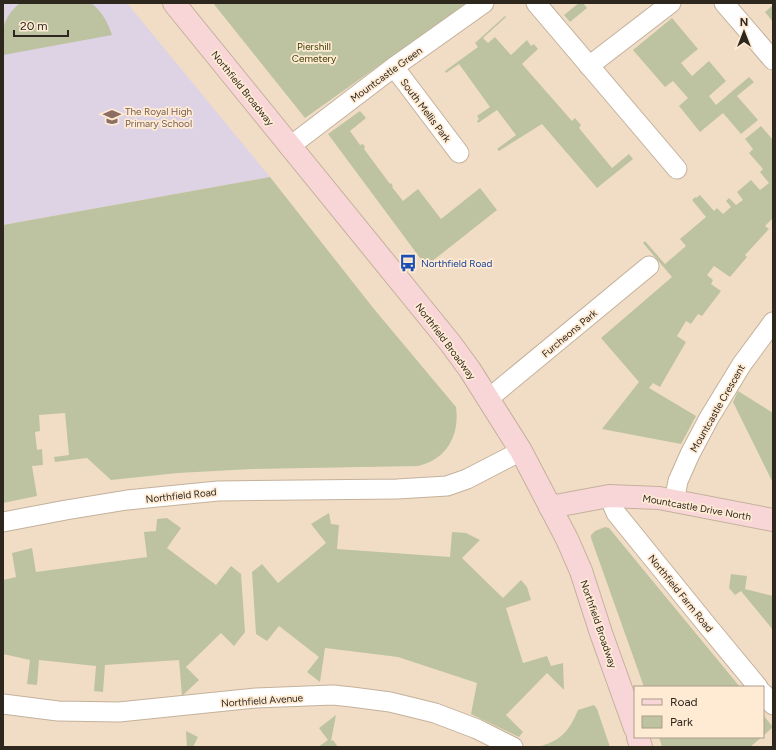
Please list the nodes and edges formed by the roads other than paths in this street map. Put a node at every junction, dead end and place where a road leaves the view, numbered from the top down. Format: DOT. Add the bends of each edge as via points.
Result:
graph roads {
  1 [pos="174,3"];
  2 [pos="484,3"];
  3 [pos="536,3"];
  4 [pos="671,3"];
  5 [pos="724,3"];
  6 [pos="773,60"];
  7 [pos="589,66"];
  8 [pos="394,67"];
  9 [pos="289,146"];
  10 [pos="459,153"];
  11 [pos="677,169"];
  12 [pos="649,266"];
  13 [pos="773,322"];
  14 [pos="488,399"];
  15 [pos="521,451"];
  16 [pos="609,496"];
  17 [pos="674,502"];
  18 [pos="550,507"];
  19 [pos="773,520"];
  20 [pos="3,522"];
  21 [pos="757,686"];
  22 [pos="764,694"];
  23 [pos="3,704"];
  24 [pos="773,705"];
  25 [pos="634,725"];
  26 [pos="513,747"];
  1 -- 9 [label="street, Northfield Broadway"];
  2 -- 8 [label="street, Mountcastle Green"];
  3 -- 7 [label="street"];
  4 -- 7 [label="street"];
  5 -- 6 [label="street"];
  7 -- 11 [label="street"];
  8 -- 9 [label="street, Mountcastle Green"];
  8 -- 10 [label="street, South Mellis Park"];
  9 -- 14 [label="street, Northfield Broadway" via="451,344"];
  12 -- 14 [label="street, Furcheons Park"];
  13 -- 17 [label="street, Mountcastle Crescent" via="742,364 709,418 678,482"];
  14 -- 15 [label="street, Northfield Broadway"];
  15 -- 18 [label="street, Northfield Broadway"];
  15 -- 20 [label="street, Northfield Road" via="467,479 447,486 218,491 128,500"];
  16 -- 17 [label="street, Mountcastle Drive North" via="644,497"];
  16 -- 18 [label="street, Mountcastle Drive North"];
  16 -- 21 [label="street, Northfield Farm Road" via="616,513"];
  17 -- 19 [label="street, Mountcastle Drive North"];
  18 -- 25 [label="street, Northfield Broadway" via="581,571"];
  22 -- 24 [label="street"];
  23 -- 26 [label="street, Northfield Avenue" via="58,711 119,712 256,698 333,695 390,702 435,713 477,729"];
}
